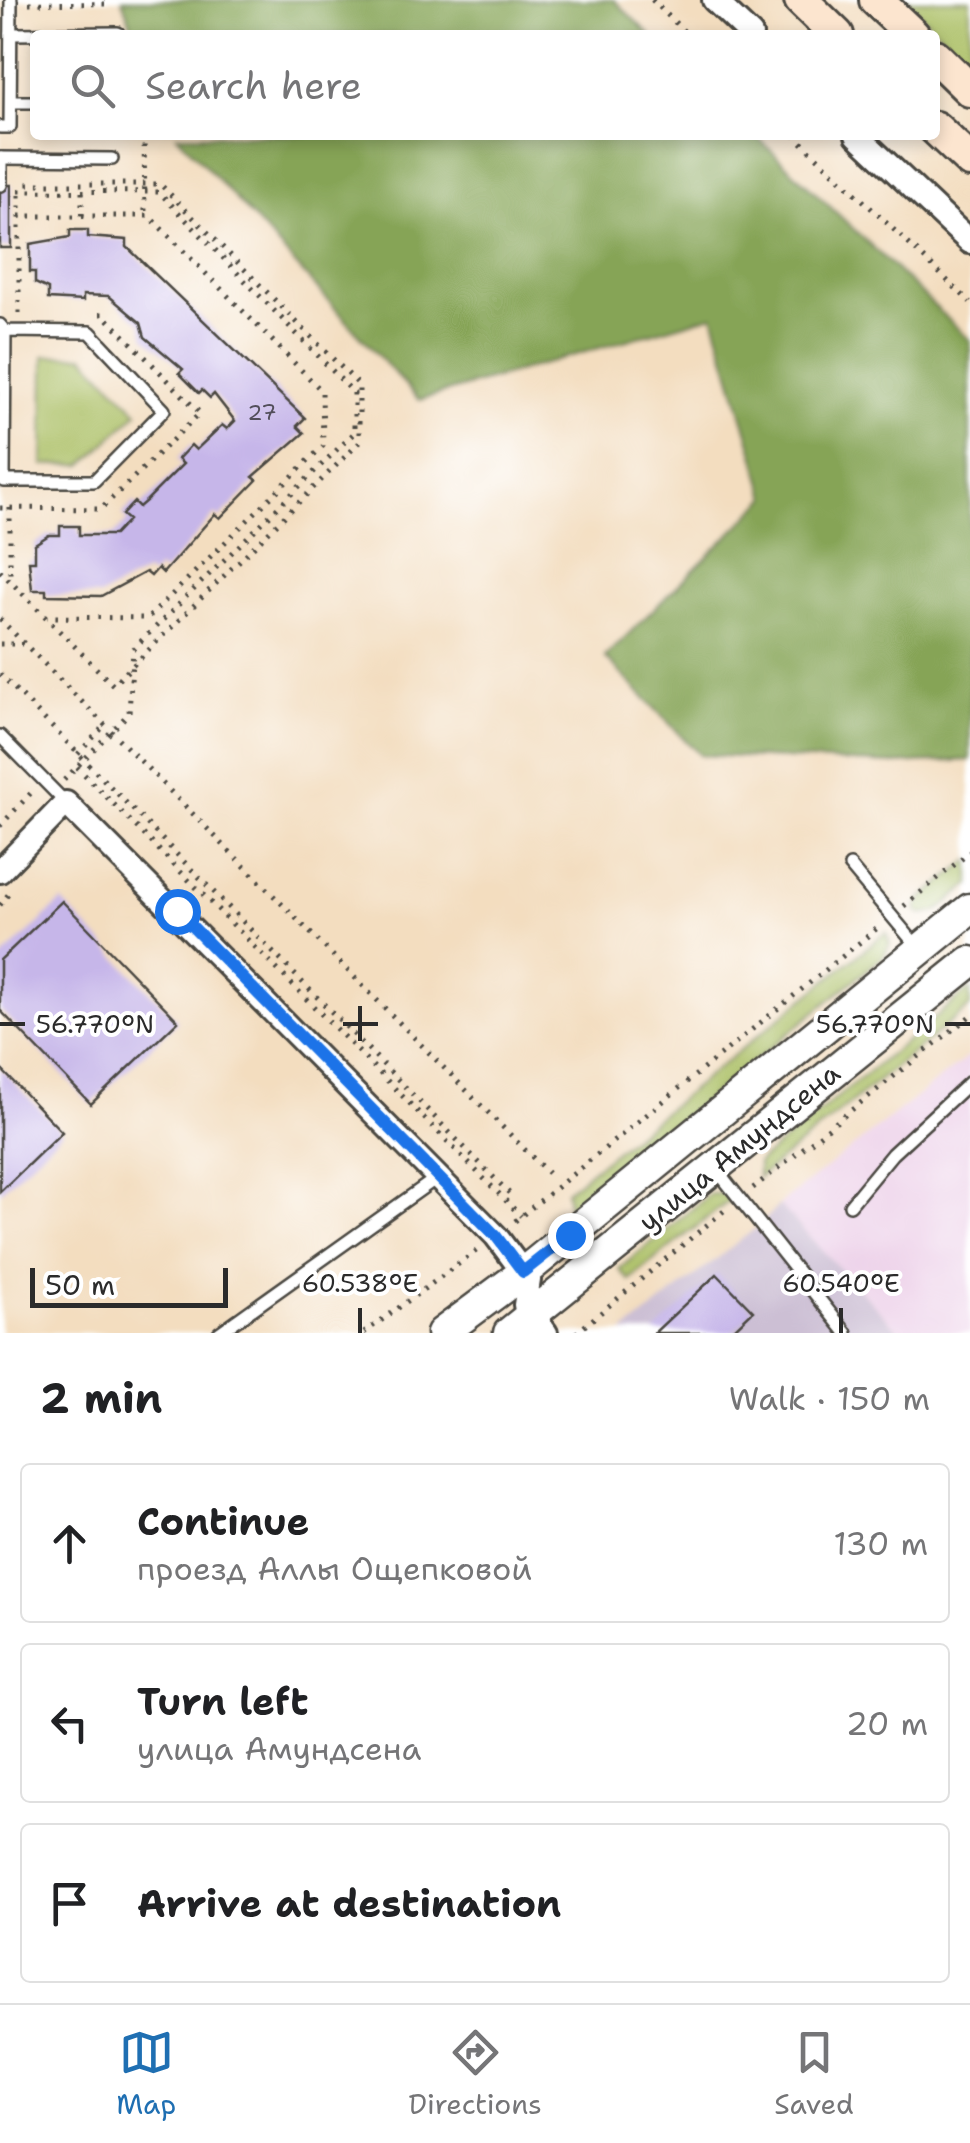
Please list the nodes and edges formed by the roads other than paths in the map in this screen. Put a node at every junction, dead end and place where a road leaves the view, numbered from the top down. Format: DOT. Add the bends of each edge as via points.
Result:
graph roads {
  1 [pos="714,0"];
  2 [pos="801,0"];
  3 [pos="876,0"];
  4 [pos="11,2"];
  5 [pos="746,30"];
  6 [pos="833,30"];
  7 [pos="908,30"];
  8 [pos="11,34"];
  9 [pos="30,34"];
  10 [pos="940,61"];
  11 [pos="970,90"];
  12 [pos="11,102"];
  13 [pos="30,102"];
  14 [pos="0,127"];
  15 [pos="940,133"];
  16 [pos="862,140"];
  17 [pos="1,158"];
  18 [pos="112,159"];
  19 [pos="970,161"];
  20 [pos="1,184"];
  21 [pos="970,242"];
  22 [pos="2,328"];
  23 [pos="1,737"];
  24 [pos="61,797"];
  25 [pos="850,866"];
  26 [pos="0,871"];
  27 [pos="970,909"];
  28 [pos="920,950"];
  29 [pos="970,962"];
  30 [pos="970,1082"];
  31 [pos="713,1166"];
  32 [pos="438,1177"];
  33 [pos="850,1205"];
  34 [pos="523,1272"];
  35 [pos="529,1328"];
  36 [pos="219,1333"];
  37 [pos="442,1333"];
  38 [pos="846,1333"];
  1 -- 5 [label="street"];
  2 -- 6 [label="main road"];
  3 -- 7 [label="main road"];
  4 -- 8 [label="lane"];
  8 -- 9 [label="lane"];
  8 -- 12 [label="lane"];
  10 -- 11 [label="main road"];
  12 -- 13 [label="lane"];
  12 -- 14 [label="lane" via="10,127"];
  15 -- 19 [label="main road"];
  16 -- 21 [label="street"];
  17 -- 18 [label="lane"];
  17 -- 20 [label="lane"];
  22 -- 22 [label="lane" via="90,332 164,410 94,481 4,481"];
  23 -- 24 [label="lane"];
  24 -- 26 [label="street"];
  24 -- 32 [label="street"];
  25 -- 28 [label="lane"];
  27 -- 28 [label="street, улица Амундсена"];
  28 -- 34 [label="street, улица Амундсена"];
  29 -- 31 [label="street, улица Амундсена"];
  30 -- 33 [label="lane" via="892,1154"];
  31 -- 35 [label="street, улица Амундсена"];
  31 -- 38 [label="lane"];
  32 -- 34 [label="street"];
  32 -- 36 [label="lane"];
  34 -- 35 [label="street" via="529,1280"];
  34 -- 37 [label="street, улица Амундсена"];
}
